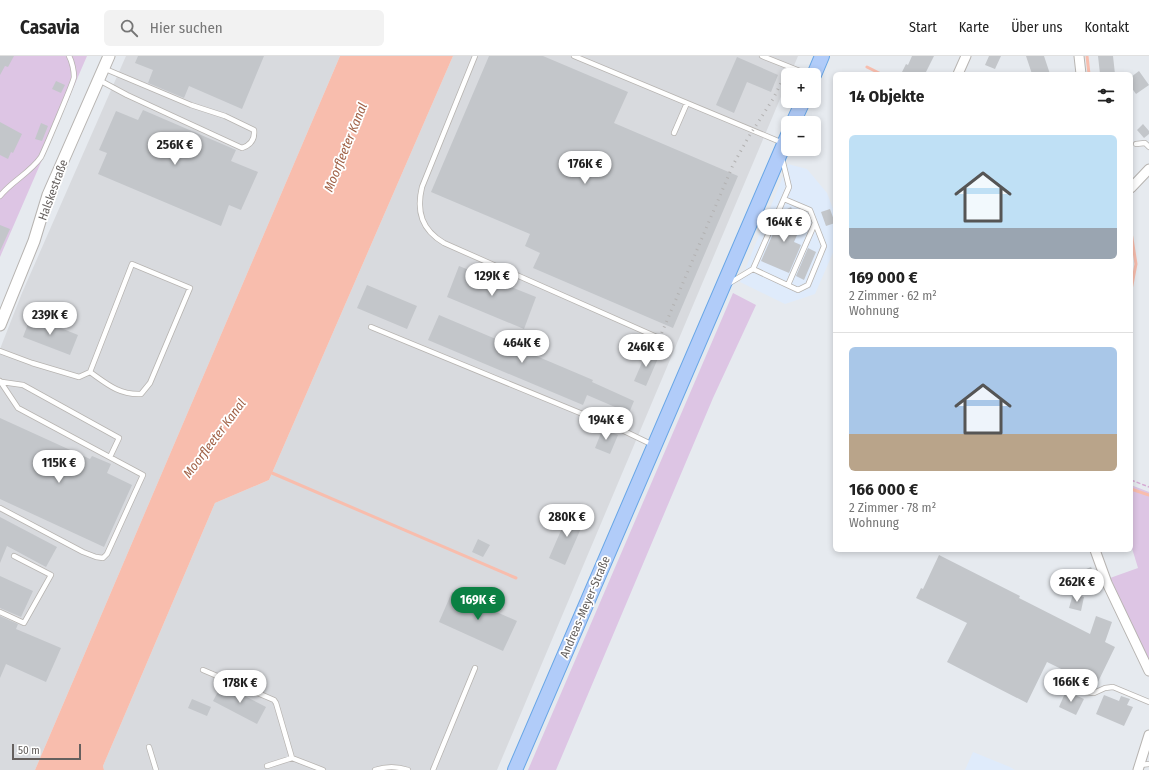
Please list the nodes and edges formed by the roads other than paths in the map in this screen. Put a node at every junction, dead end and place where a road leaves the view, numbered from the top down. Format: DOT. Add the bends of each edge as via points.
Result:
graph roads {
  1 [pos="69,56"];
  2 [pos="109,56"];
  3 [pos="475,56"];
  4 [pos="574,56"];
  5 [pos="762,56"];
  6 [pos="822,56"];
  7 [pos="966,56"];
  8 [pos="1079,56"];
  9 [pos="103,68"];
  10 [pos="792,68"];
  11 [pos="817,68"];
  12 [pos="959,72"];
  13 [pos="1081,72"];
  14 [pos="98,79"];
  15 [pos="686,103"];
  16 [pos="674,133"];
  17 [pos="781,143"];
  18 [pos="1136,144"];
  19 [pos="1149,147"];
  20 [pos="781,151"];
  21 [pos="786,156"];
  22 [pos="1149,169"];
  23 [pos="1133,186"];
  24 [pos="0,196"];
  25 [pos="784,199"];
  26 [pos="815,223"];
  27 [pos="753,269"];
  28 [pos="788,285"];
  29 [pos="724,287"];
  30 [pos="0,325"];
  31 [pos="371,328"];
  32 [pos="659,338"];
  33 [pos="0,351"];
  34 [pos="90,372"];
  35 [pos="1,382"];
  36 [pos="655,446"];
  37 [pos="110,457"];
  38 [pos="0,508"];
  39 [pos="1096,552"];
  40 [pos="14,556"];
  41 [pos="0,612"];
  42 [pos="475,668"];
  43 [pos="203,670"];
  44 [pos="1149,671"];
  45 [pos="1056,679"];
  46 [pos="1149,702"];
  47 [pos="1149,735"];
  48 [pos="149,747"];
  49 [pos="292,758"];
  50 [pos="267,766"];
  51 [pos="1142,766"];
  52 [pos="156,770"];
  53 [pos="323,770"];
  54 [pos="375,770"];
  55 [pos="408,770"];
  56 [pos="433,770"];
  57 [pos="515,770"];
  1 -- 24 [label="lane" via="74,78 41,157"];
  2 -- 9 [label="street, Halskestraße"];
  3 -- 32 [label="lane" via="419,198 422,220 428,230 444,243"];
  4 -- 15 [label="lane"];
  5 -- 10 [label="lane"];
  6 -- 11 [label="main road"];
  7 -- 12 [label="street"];
  8 -- 13 [label="street"];
  9 -- 14 [label="street, Halskestraße"];
  9 -- 14 [label="lane" via="191,105 225,116 254,130 255,137 248,146 242,148"];
  14 -- 30 [label="street, Halskestraße" via="48,195 34,242"];
  15 -- 16 [label="lane"];
  15 -- 17 [label="lane"];
  18 -- 19 [label="lane" via="1145,143"];
  20 -- 29 [label="main road, Andreas-Meyer-Straße"];
  21 -- 25 [label="lane" via="790,187"];
  22 -- 23 [label="street"];
  25 -- 26 [label="lane" via="810,210"];
  25 -- 27 [label="lane"];
  26 -- 28 [label="lane"];
  26 -- 28 [label="lane" via="824,246 808,285 798,290"];
  27 -- 28 [label="lane"];
  27 -- 29 [label="lane"];
  29 -- 36 [label="main road, Andreas-Meyer-Straße"];
  31 -- 36 [label="lane"];
  33 -- 34 [label="lane" via="79,377"];
  34 -- 34 [label="lane" via="132,264 190,288 150,383 141,394 130,394 114,389"];
  35 -- 37 [label="lane" via="18,408"];
  35 -- 37 [label="lane" via="23,385 119,438"];
  36 -- 57 [label="main road, Andreas-Meyer-Straße"];
  37 -- 38 [label="lane" via="143,475 108,554 103,558 96,558 83,552"];
  39 -- 44 [label="street" via="1107,583"];
  40 -- 41 [label="lane" via="50,575 24,623"];
  42 -- 56 [label="lane"];
  43 -- 49 [label="lane" via="274,700"];
  45 -- 46 [label="lane" via="1084,692 1094,693 1113,687"];
  47 -- 51 [label="street"];
  48 -- 52 [label="lane"];
  49 -- 50 [label="lane"];
  49 -- 53 [label="lane"];
  54 -- 55 [label="lane" via="387,766"];
}
